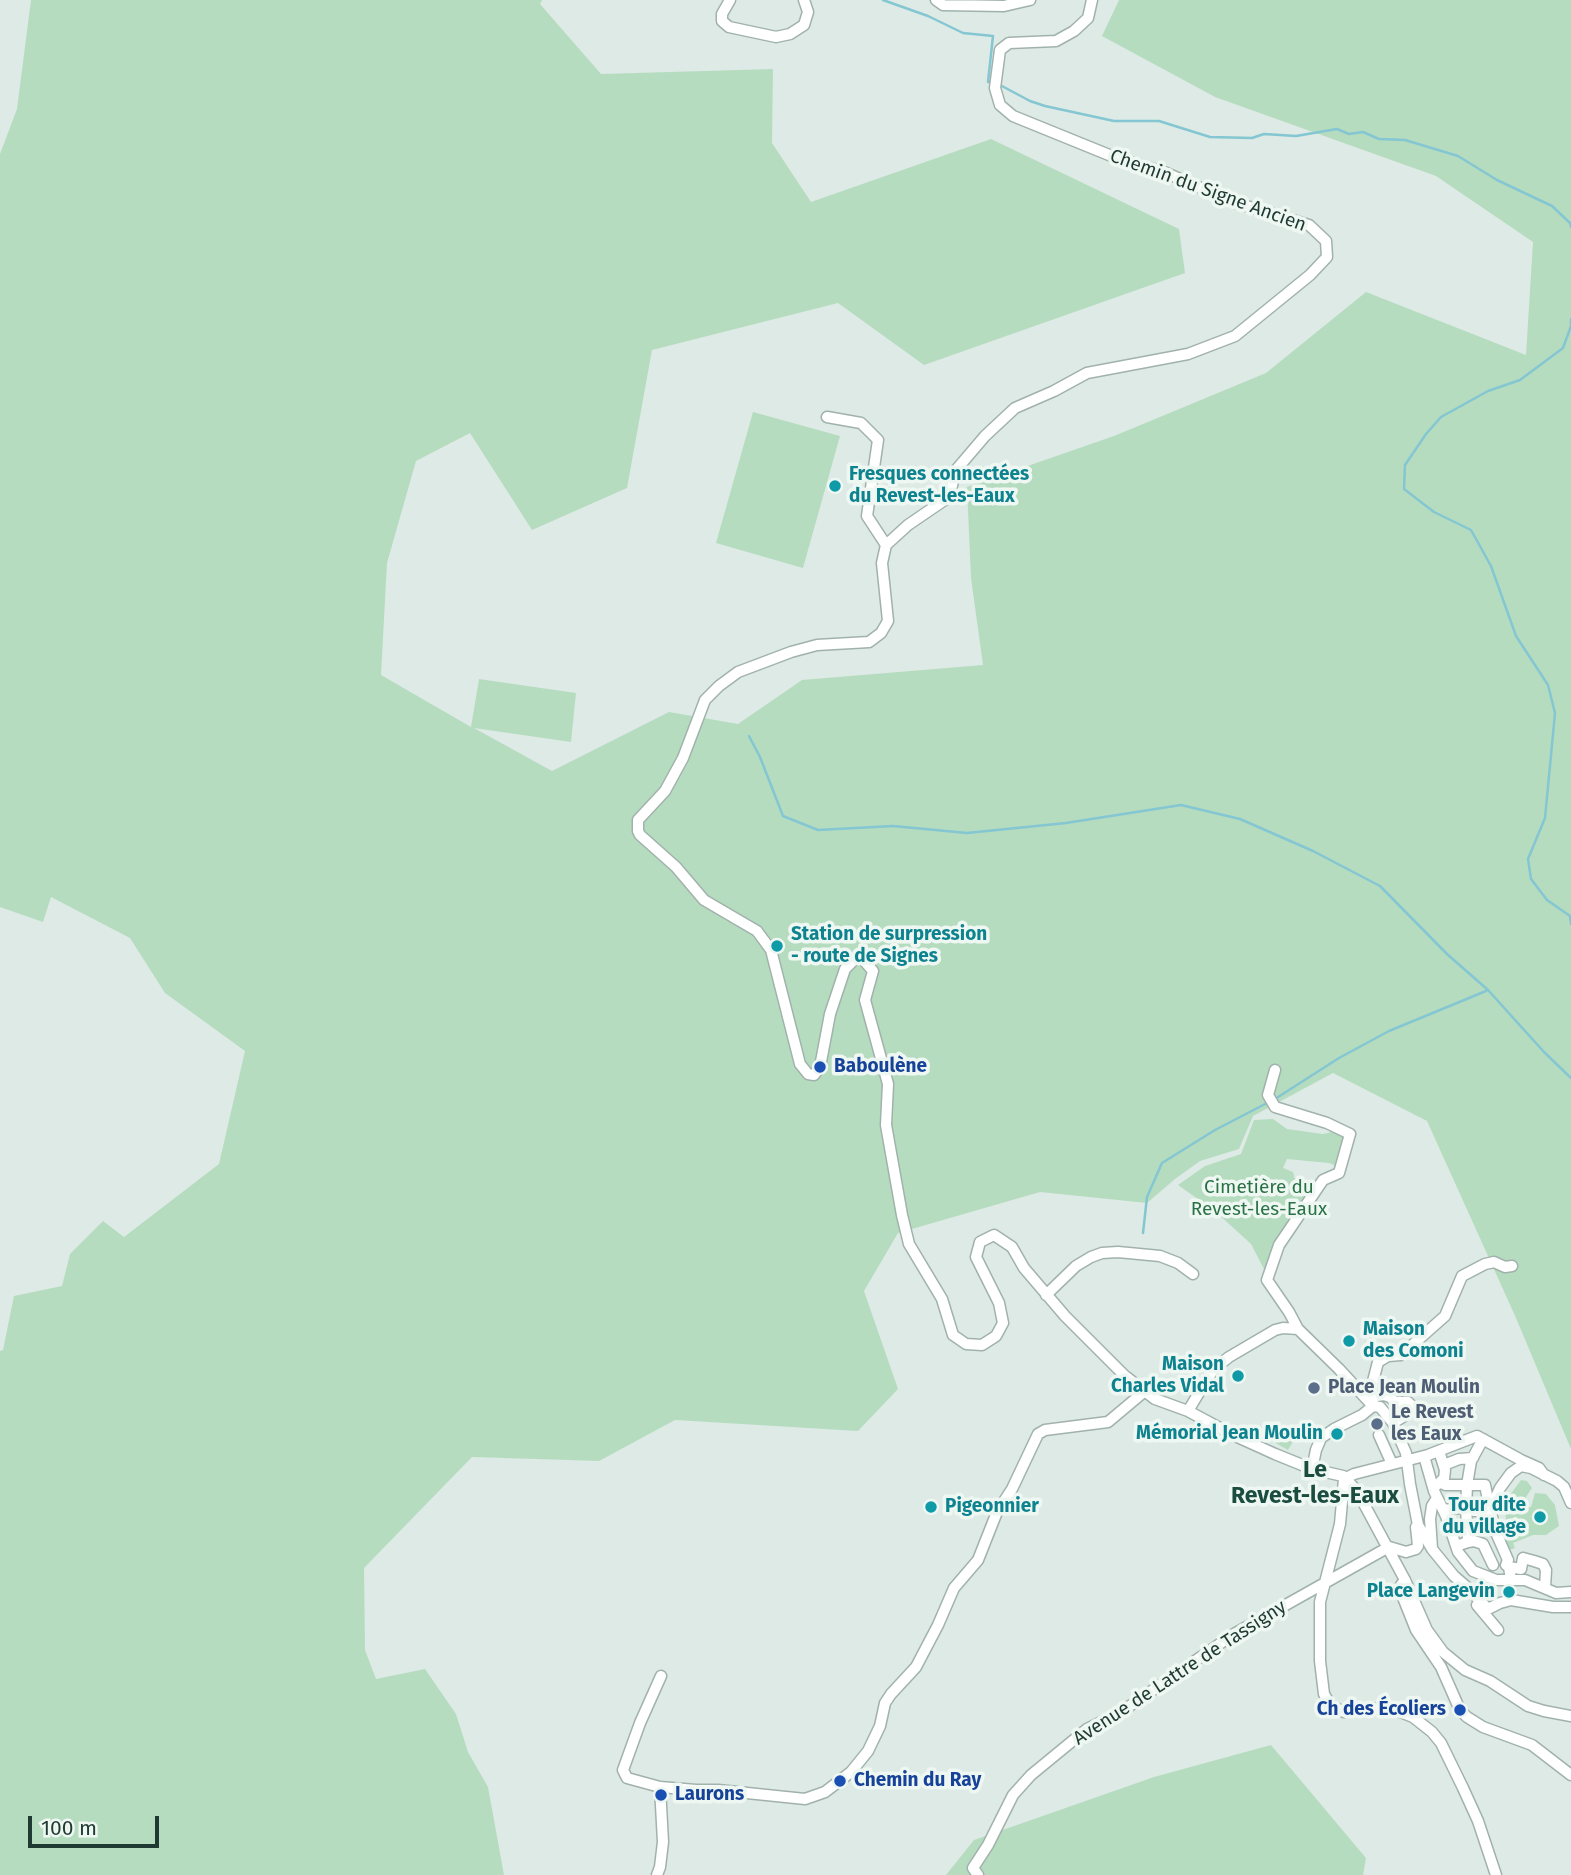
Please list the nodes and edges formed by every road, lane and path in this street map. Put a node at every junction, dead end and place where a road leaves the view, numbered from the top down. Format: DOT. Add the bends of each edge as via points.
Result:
graph roads {
  1 [pos="730,0"];
  2 [pos="804,0"];
  3 [pos="936,0"];
  4 [pos="1030,0"];
  5 [pos="1092,0"];
  6 [pos="827,417"];
  7 [pos="886,545"];
  8 [pos="1275,1070"];
  9 [pos="1511,1266"];
  10 [pos="1193,1274"];
  11 [pos="1046,1295"];
  12 [pos="1298,1329"];
  13 [pos="1145,1391"];
  14 [pos="1373,1403"];
  15 [pos="1188,1411"];
  16 [pos="1393,1423"];
  17 [pos="1379,1434"];
  18 [pos="1480,1438"];
  19 [pos="1439,1451"];
  20 [pos="1424,1456"];
  21 [pos="1474,1456"];
  22 [pos="1407,1460"];
  23 [pos="1392,1464"];
  24 [pos="1444,1465"];
  25 [pos="1312,1469"];
  26 [pos="1544,1475"];
  27 [pos="1351,1476"];
  28 [pos="1441,1481"];
  29 [pos="1467,1485"];
  30 [pos="1435,1494"];
  31 [pos="1571,1503"];
  32 [pos="1466,1508"];
  33 [pos="1443,1510"];
  34 [pos="1490,1510"];
  35 [pos="1418,1524"];
  36 [pos="1468,1542"];
  37 [pos="1456,1546"];
  38 [pos="1386,1547"];
  39 [pos="1432,1549"];
  40 [pos="1493,1565"];
  41 [pos="1507,1566"];
  42 [pos="1471,1570"];
  43 [pos="1482,1576"];
  44 [pos="1405,1580"];
  45 [pos="1511,1580"];
  46 [pos="1327,1581"];
  47 [pos="1460,1582"];
  48 [pos="1545,1588"];
  49 [pos="1469,1589"];
  50 [pos="1571,1592"];
  51 [pos="1571,1607"];
  52 [pos="1498,1630"];
  53 [pos="661,1676"];
  54 [pos="1571,1716"];
  55 [pos="1571,1775"];
  56 [pos="660,1787"];
  57 [pos="657,1875"];
  58 [pos="978,1875"];
  59 [pos="1496,1875"];
  1 -- 2 [label="street" via="722,22 776,37 804,24"];
  3 -- 4 [label="street" via="943,5 1004,6"];
  5 -- 7 [label="street, Chemin du Signe Ancien" via="1088,18 1056,41 1009,43 1000,50 995,88 1000,105 1013,116 1119,159 1308,225 1326,241 1327,257 1235,336 1188,354 1087,373 1015,408 956,470 948,497"];
  6 -- 7 [label="street" via="861,423 878,440 867,516"];
  7 -- 11 [label="street" via="882,563 888,621 881,633 869,642 817,645 791,653 738,672 719,686 705,700 683,758 665,791 638,820 638,831 704,900 757,930 771,950 800,1064 808,1074 814,1075 820,1068 830,1014 845,969 859,955 873,971 865,1000 888,1084 886,1125 909,1244 942,1299 953,1335 967,1344 982,1345 996,1336 1003,1323 999,1303 976,1257 980,1242 994,1235 1012,1247"];
  8 -- 12 [label="street" via="1268,1095 1274,1105 1350,1134 1339,1173 1323,1180 1279,1245 1267,1280"];
  9 -- 14 [label="street" via="1494,1262 1462,1276 1445,1316 1401,1355 1378,1362 1371,1389"];
  10 -- 11 [label="street" via="1160,1256 1102,1253 1076,1266"];
  11 -- 13 [label="street"];
  12 -- 14 [label="street"];
  12 -- 15 [label="street" via="1275,1330 1215,1368"];
  13 -- 15 [label="street"];
  13 -- 56 [label="street" via="1108,1422 1038,1434 978,1560 954,1588 916,1667 885,1703 868,1751 851,1772 825,1792 805,1799"];
  14 -- 16 [label="street"];
  14 -- 16 [label="street" via="1376,1396 1384,1395 1412,1406"];
  14 -- 25 [label="street" via="1362,1415 1321,1438"];
  15 -- 25 [label="street"];
  16 -- 22 [label="street"];
  17 -- 23 [label="street"];
  18 -- 19 [label="street"];
  18 -- 21 [label="street"];
  18 -- 26 [label="street" via="1539,1468"];
  19 -- 20 [label="street"];
  19 -- 24 [label="street"];
  20 -- 22 [label="street"];
  20 -- 30 [label="street"];
  21 -- 24 [label="street"];
  21 -- 29 [label="street"];
  22 -- 23 [label="street"];
  22 -- 35 [label="street"];
  23 -- 27 [label="street"];
  24 -- 28 [label="street"];
  25 -- 27 [label="street"];
  26 -- 31 [label="street" via="1561,1483"];
  26 -- 34 [label="street" via="1521,1466 1500,1488"];
  27 -- 38 [label="street"];
  27 -- 46 [label="street"];
  28 -- 29 [label="street"];
  28 -- 30 [label="street"];
  29 -- 32 [label="street"];
  29 -- 34 [label="street" via="1485,1485"];
  30 -- 33 [label="street"];
  30 -- 39 [label="street" via="1430,1519"];
  32 -- 33 [label="street"];
  32 -- 34 [label="street"];
  32 -- 36 [label="street"];
  33 -- 37 [label="street"];
  34 -- 41 [label="street"];
  35 -- 38 [label="street" via="1416,1549 1406,1552"];
  35 -- 39 [label="street"];
  36 -- 37 [label="street"];
  36 -- 40 [label="street" via="1483,1544"];
  37 -- 42 [label="street"];
  38 -- 44 [label="street"];
  38 -- 46 [label="street"];
  39 -- 47 [label="street"];
  40 -- 41 [label="street"];
  40 -- 43 [label="street"];
  41 -- 45 [label="street"];
  41 -- 48 [label="street" via="1521,1569 1523,1559 1543,1564"];
  42 -- 43 [label="street"];
  42 -- 47 [label="street"];
  43 -- 45 [label="street"];
  44 -- 54 [label="street" via="1430,1636 1448,1657 1528,1706"];
  44 -- 55 [label="street" via="1402,1595 1416,1630 1441,1667 1460,1710 1483,1727 1532,1745"];
  45 -- 48 [label="street"];
  46 -- 58 [label="street, Avenue de Lattre de Tassigny" via="1234,1634 1121,1712 1087,1729 1031,1775 1013,1795 973,1868"];
  46 -- 59 [label="street" via="1321,1593 1320,1661 1327,1700 1344,1712 1382,1708 1404,1713 1432,1732 1478,1821"];
  47 -- 49 [label="street"];
  48 -- 50 [label="street"];
  49 -- 51 [label="street" via="1488,1608 1511,1600"];
  49 -- 52 [label="street"];
  53 -- 56 [label="street" via="623,1770 627,1777"];
  56 -- 57 [label="street" via="663,1842"];
}
